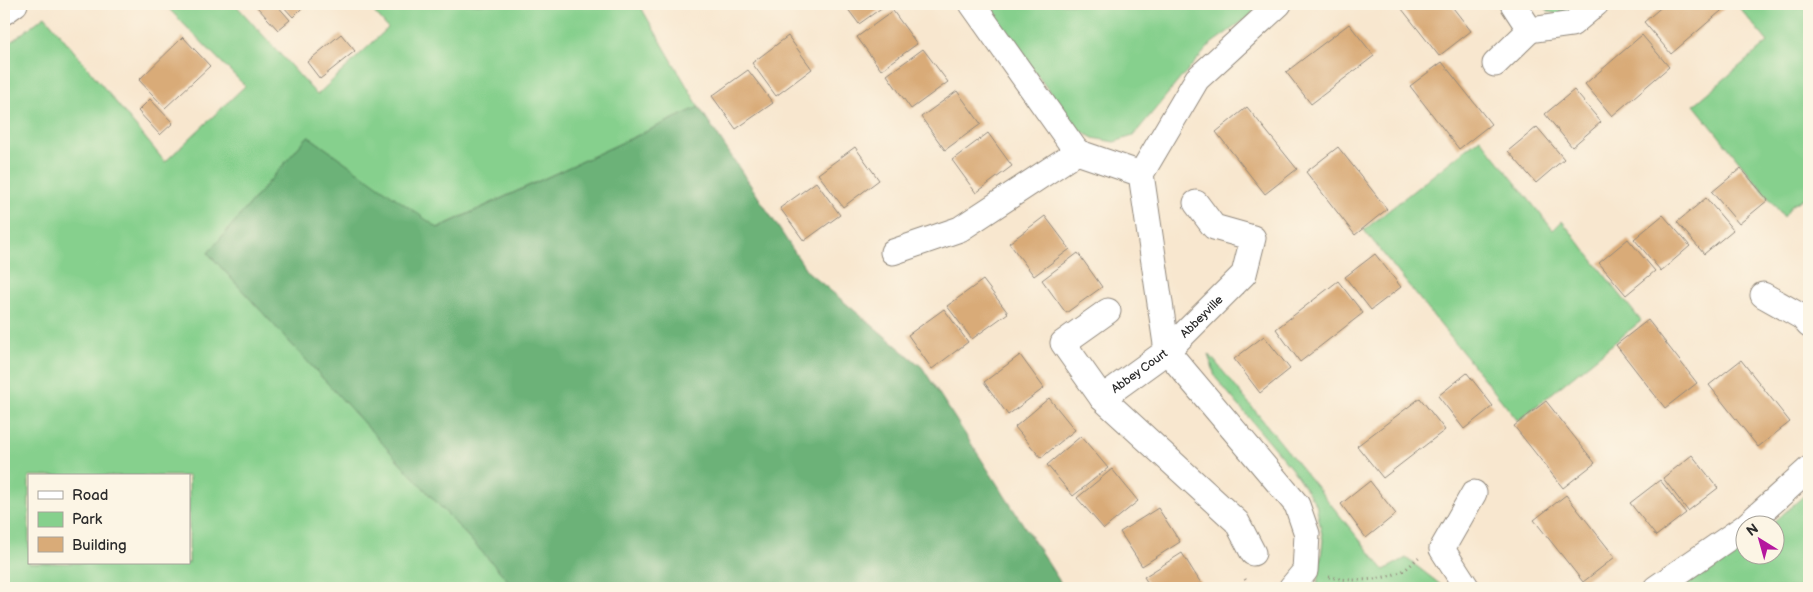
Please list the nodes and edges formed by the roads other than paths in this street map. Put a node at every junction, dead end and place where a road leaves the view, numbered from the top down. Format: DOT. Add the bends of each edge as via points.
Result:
graph roads {
  1 [pos="14,4"];
  2 [pos="972,4"];
  3 [pos="1279,4"];
  4 [pos="1513,4"];
  5 [pos="1596,4"];
  6 [pos="4,12"];
  7 [pos="1530,30"];
  8 [pos="1495,64"];
  9 [pos="1077,152"];
  10 [pos="1141,174"];
  11 [pos="1196,203"];
  12 [pos="893,252"];
  13 [pos="1763,295"];
  14 [pos="1108,312"];
  15 [pos="1809,325"];
  16 [pos="1167,351"];
  17 [pos="1102,398"];
  18 [pos="1809,469"];
  19 [pos="1474,493"];
  20 [pos="1759,514"];
  21 [pos="1736,533"];
  22 [pos="1253,553"];
  23 [pos="1298,580"];
  24 [pos="1467,588"];
  25 [pos="1656,588"];
  1 -- 6 [label="street"];
  2 -- 9 [label="street"];
  3 -- 10 [label="street" via="1197,79"];
  4 -- 7 [label="street"];
  5 -- 7 [label="street" via="1572,24"];
  7 -- 8 [label="street"];
  9 -- 10 [label="street"];
  9 -- 12 [label="street" via="960,229"];
  10 -- 16 [label="street, Abbeyville"];
  11 -- 16 [label="street, Abbeyville" via="1214,227 1253,238 1244,274"];
  13 -- 15 [label="street" via="1802,317"];
  14 -- 17 [label="street" via="1063,342"];
  16 -- 17 [label="street, Abbey Court"];
  16 -- 23 [label="street, Abbey Court" via="1297,505 1308,534"];
  17 -- 22 [label="street, Abbey Court" via="1237,522"];
  18 -- 20 [label="street"];
  19 -- 24 [label="street" via="1442,549"];
  21 -- 25 [label="street"];
}
